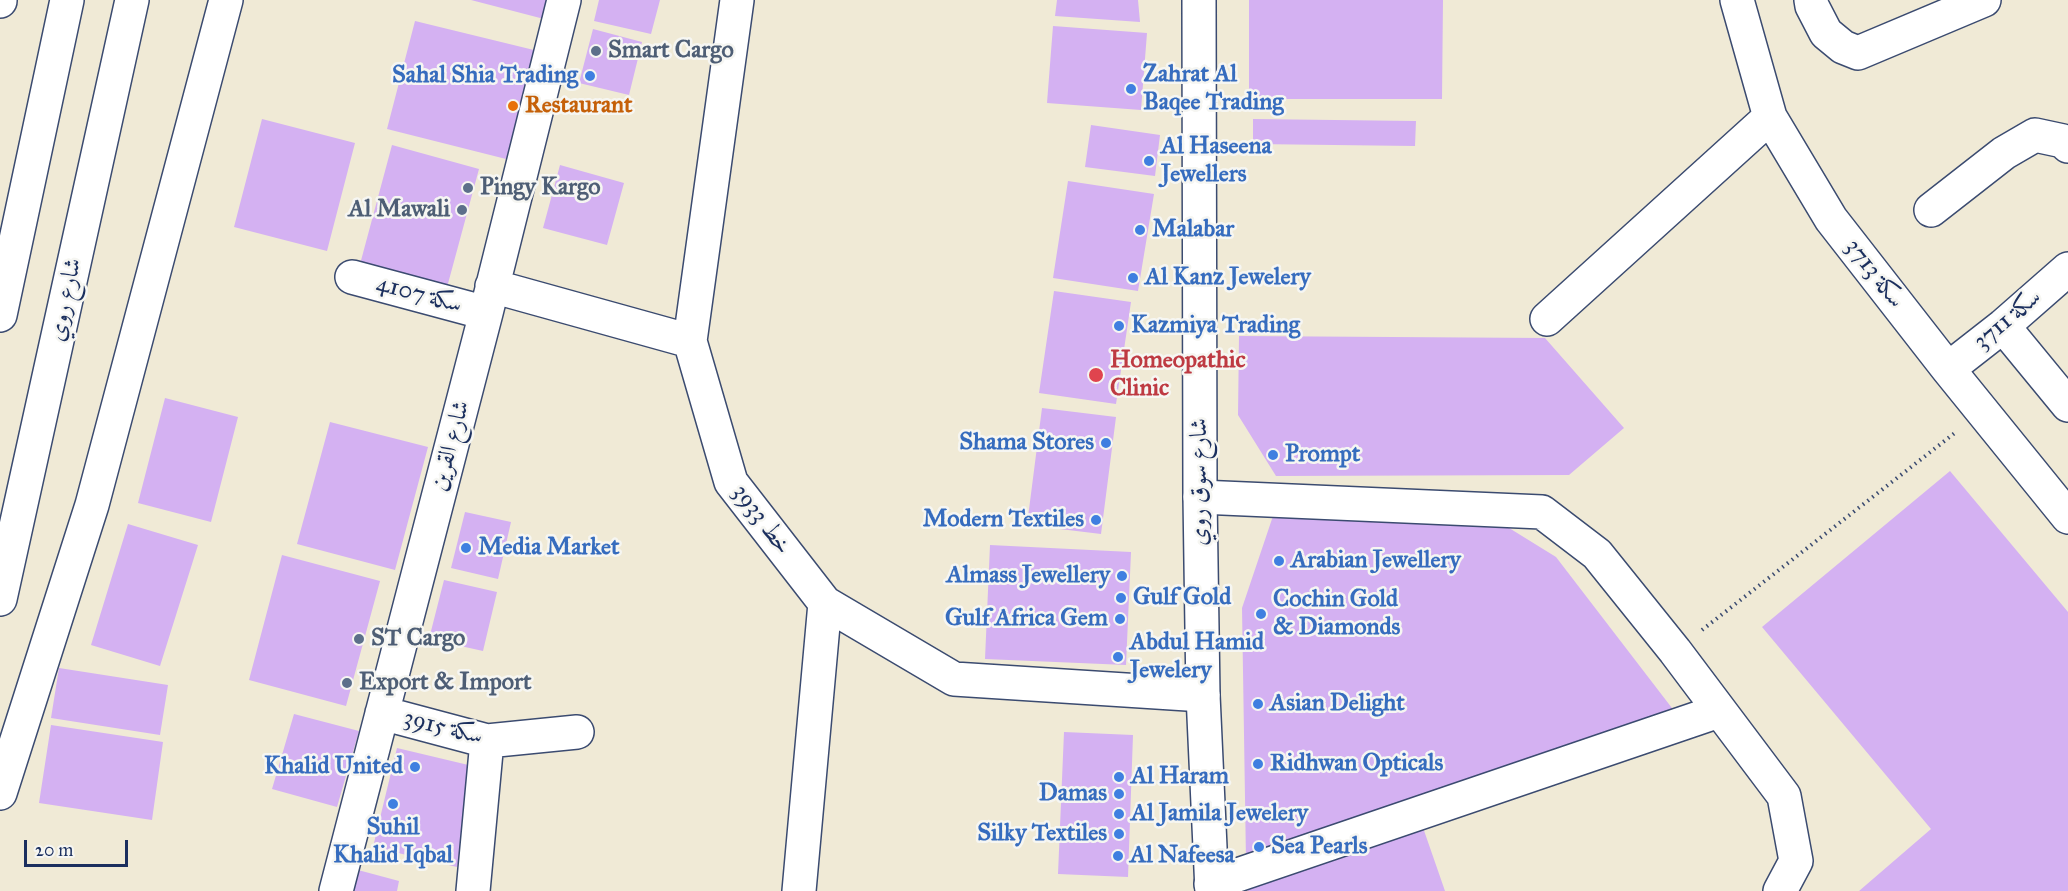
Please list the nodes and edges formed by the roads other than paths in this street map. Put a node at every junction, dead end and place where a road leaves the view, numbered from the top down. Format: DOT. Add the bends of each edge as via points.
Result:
graph roads {
  1 [pos="67,0"];
  2 [pos="132,0"];
  3 [pos="226,0"];
  4 [pos="564,0"];
  5 [pos="737,0"];
  6 [pos="1199,0"];
  7 [pos="1737,0"];
  8 [pos="1811,0"];
  9 [pos="1984,0"];
  10 [pos="1770,117"];
  11 [pos="2068,146"];
  12 [pos="1931,210"];
  13 [pos="352,277"];
  14 [pos="2063,285"];
  15 [pos="489,300"];
  16 [pos="0,315"];
  17 [pos="1547,319"];
  18 [pos="2003,326"];
  19 [pos="690,342"];
  20 [pos="1948,369"];
  21 [pos="2068,405"];
  22 [pos="1200,497"];
  23 [pos="92,505"];
  24 [pos="2068,517"];
  25 [pos="0,599"];
  26 [pos="825,603"];
  27 [pos="1203,695"];
  28 [pos="1719,711"];
  29 [pos="382,713"];
  30 [pos="0,718"];
  31 [pos="577,732"];
  32 [pos="487,741"];
  33 [pos="0,793"];
  34 [pos="1211,887"];
  35 [pos="336,891"];
  36 [pos="473,891"];
  37 [pos="799,891"];
  38 [pos="1780,891"];
  1 -- 16 [label="street"];
  2 -- 25 [label="street, شارع روي"];
  3 -- 23 [label="street"];
  4 -- 15 [label="street, شارع القرين"];
  5 -- 19 [label="street, 3933 خط"];
  6 -- 22 [label="street, شارع سوق روي"];
  7 -- 10 [label="street, سكة 3713"];
  8 -- 9 [label="street" via="1826,33 1858,53"];
  10 -- 17 [label="street"];
  10 -- 20 [label="street, سكة 3713" via="1832,219"];
  11 -- 12 [label="street" via="2063,141 2035,135 2004,153"];
  13 -- 15 [label="street, سكة 4107"];
  14 -- 18 [label="street, سكة 3711"];
  15 -- 19 [label="street, سكة 4107"];
  15 -- 29 [label="street, شارع القرين"];
  18 -- 20 [label="street, سكة 3711"];
  18 -- 21 [label="street"];
  19 -- 26 [label="street, 3933 خط" via="731,482"];
  20 -- 24 [label="street, سكة 3713"];
  22 -- 27 [label="street, شارع سوق روي"];
  22 -- 28 [label="street" via="1542,512 1597,554"];
  23 -- 30 [label="street"];
  23 -- 33 [label="street"];
  26 -- 27 [label="street, 3933 خط" via="954,679"];
  26 -- 37 [label="street"];
  27 -- 34 [label="street, شارع سوق روي"];
  28 -- 34 [label="street"];
  28 -- 38 [label="street" via="1784,796 1796,861"];
  29 -- 32 [label="street, سكة 3915"];
  29 -- 35 [label="street, شارع القرين"];
  31 -- 32 [label="street, سكة 3915"];
  32 -- 36 [label="street"];
}
